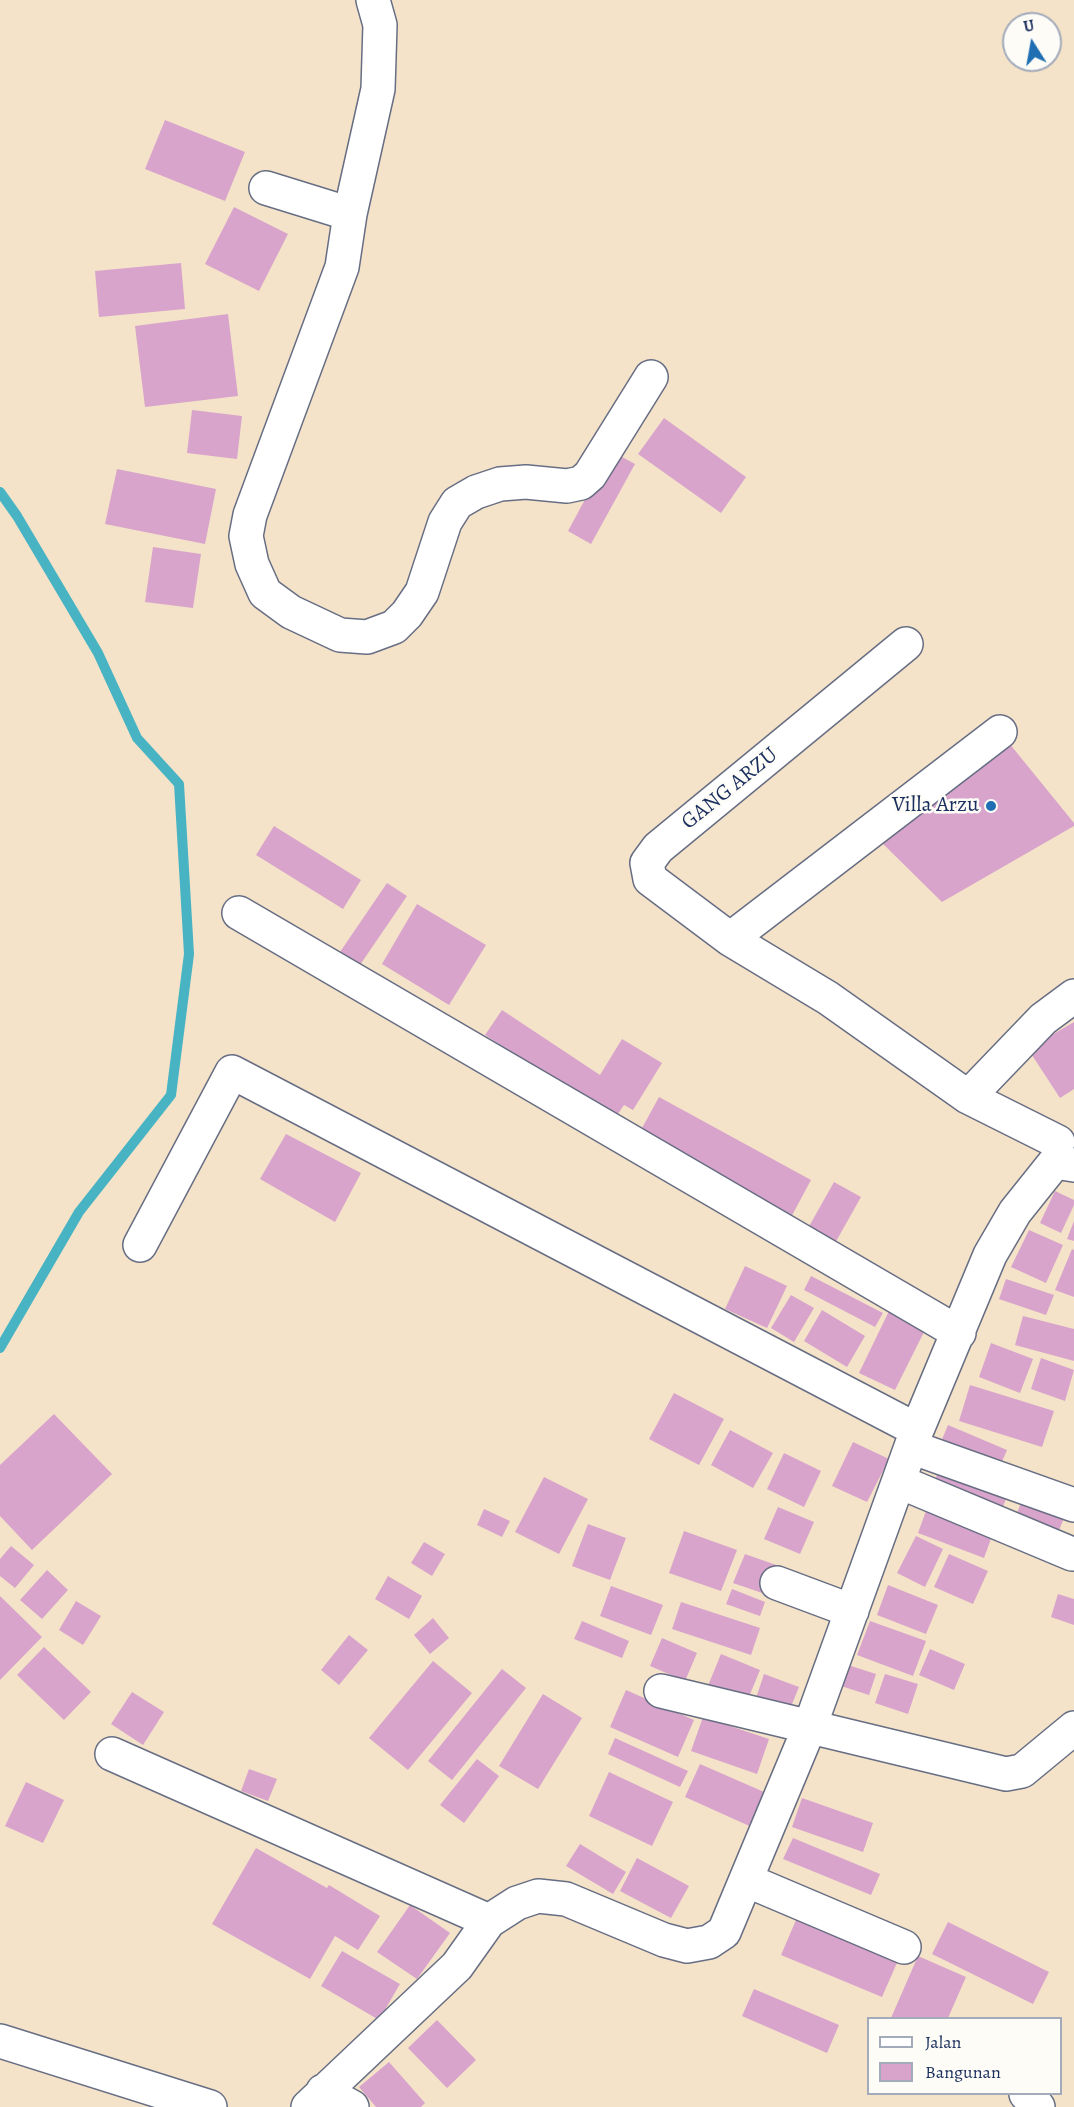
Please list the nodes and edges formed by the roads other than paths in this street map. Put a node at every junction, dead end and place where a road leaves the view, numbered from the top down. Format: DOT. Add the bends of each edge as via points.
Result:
graph roads {
  1 [pos="373,0"];
  2 [pos="266,188"];
  3 [pos="350,214"];
  4 [pos="651,377"];
  5 [pos="906,644"];
  6 [pos="1000,732"];
  7 [pos="239,913"];
  8 [pos="730,939"];
  9 [pos="1074,996"];
  10 [pos="968,1097"];
  11 [pos="1065,1148"];
  12 [pos="140,1245"];
  13 [pos="959,1333"];
  14 [pos="914,1438"];
  15 [pos="900,1482"];
  16 [pos="1074,1505"];
  17 [pos="1072,1554"];
  18 [pos="777,1583"];
  19 [pos="852,1611"];
  20 [pos="661,1691"];
  21 [pos="810,1726"];
  22 [pos="1074,1728"];
  23 [pos="112,1754"];
  24 [pos="746,1880"];
  25 [pos="489,1921"];
  26 [pos="904,1947"];
  27 [pos="0,2041"];
  28 [pos="1027,2095"];
  29 [pos="315,2099"];
  30 [pos="210,2107"];
  31 [pos="352,2107"];
  32 [pos="1038,2107"];
  1 -- 3 [label="street" via="380,25 378,89"];
  2 -- 3 [label="street"];
  3 -- 4 [label="street" via="342,267 250,515 246,536 252,564 265,593 291,612 340,634 367,637 394,627 422,591 445,522 457,503 500,484 581,483 590,475"];
  5 -- 8 [label="street, GANG ARZU" via="658,848 647,863 650,879"];
  6 -- 8 [label="street"];
  7 -- 13 [label="street"];
  8 -- 10 [label="street, GANG ARZU" via="828,998"];
  9 -- 10 [label="street" via="1043,1019"];
  10 -- 11 [label="street, GANG ARZU"];
  11 -- 13 [label="street" via="1015,1212 990,1255"];
  12 -- 14 [label="street" via="232,1071"];
  13 -- 14 [label="street"];
  14 -- 15 [label="street"];
  14 -- 16 [label="street"];
  15 -- 17 [label="street"];
  15 -- 19 [label="street"];
  18 -- 19 [label="street"];
  19 -- 21 [label="street"];
  20 -- 21 [label="street"];
  21 -- 22 [label="street" via="1006,1774 1022,1771"];
  21 -- 24 [label="street"];
  23 -- 25 [label="street"];
  24 -- 25 [label="street" via="724,1932 709,1942 687,1946 566,1899 538,1896 517,1903"];
  24 -- 26 [label="street"];
  25 -- 29 [label="street" via="457,1966"];
  27 -- 30 [label="street"];
  28 -- 32 [label="street"];
  29 -- 31 [label="street"];
}
